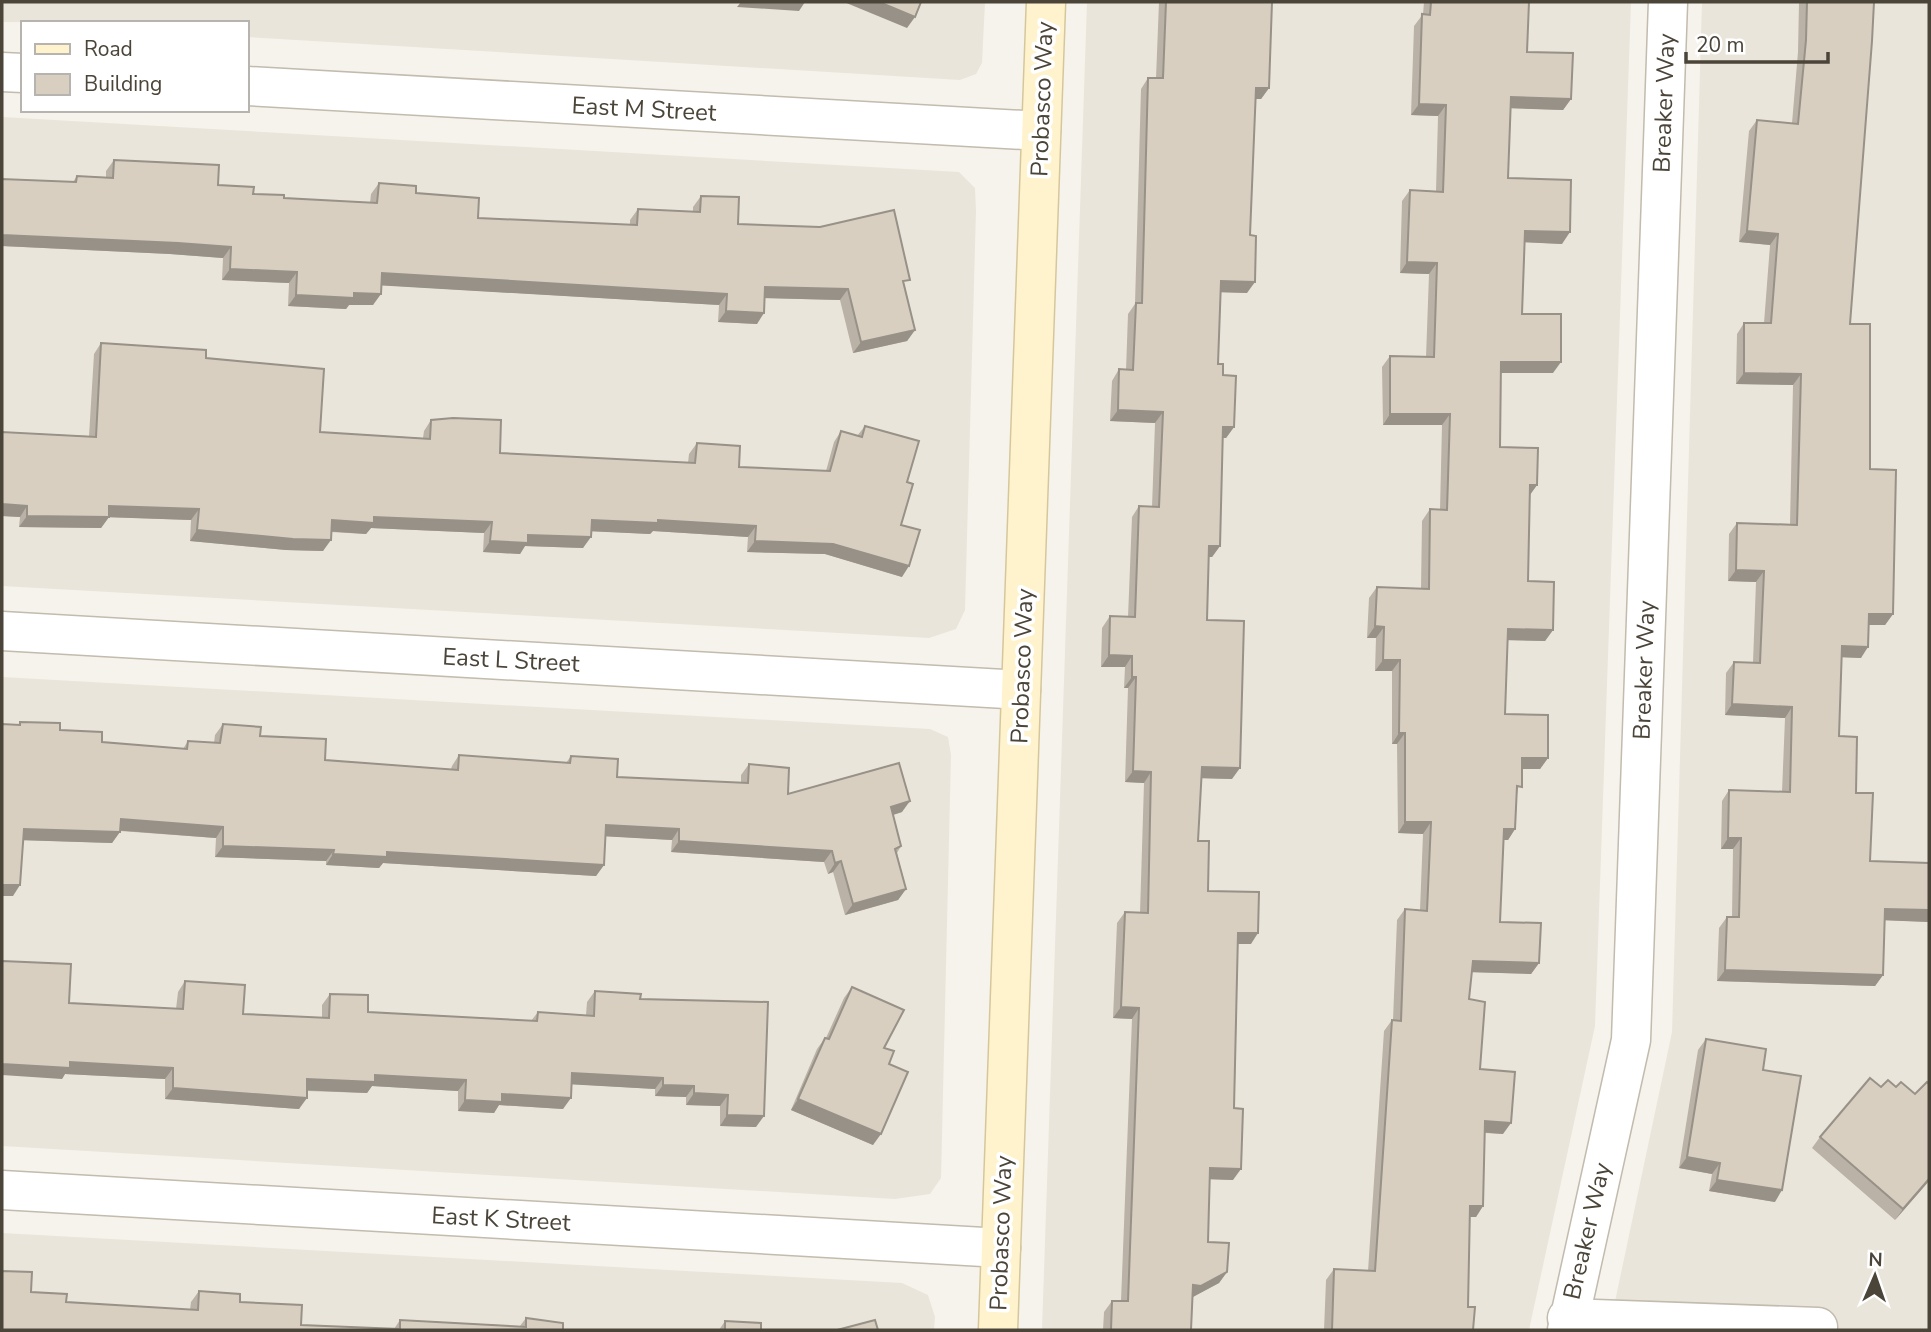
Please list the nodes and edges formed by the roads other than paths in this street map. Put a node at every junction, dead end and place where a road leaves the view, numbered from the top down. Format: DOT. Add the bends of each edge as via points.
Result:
graph roads {
  1 [pos="1045,2"];
  2 [pos="1668,2"];
  3 [pos="2,72"];
  4 [pos="21,73"];
  5 [pos="248,86"];
  6 [pos="1041,131"];
  7 [pos="2,631"];
  8 [pos="1021,690"];
  9 [pos="2,1190"];
  10 [pos="1001,1248"];
  11 [pos="1567,1324"];
  12 [pos="1818,1327"];
  13 [pos="998,1330"];
  1 -- 6 [label="street, Probasco Way"];
  2 -- 11 [label="street, Breaker Way" via="1632,1041"];
  3 -- 4 [label="street"];
  5 -- 6 [label="street, East M Street"];
  6 -- 8 [label="street, Probasco Way"];
  7 -- 8 [label="street, East L Street"];
  8 -- 10 [label="street, Probasco Way"];
  9 -- 10 [label="street, East K Street"];
  10 -- 13 [label="street, Probasco Way"];
  11 -- 12 [label="street"];
}
